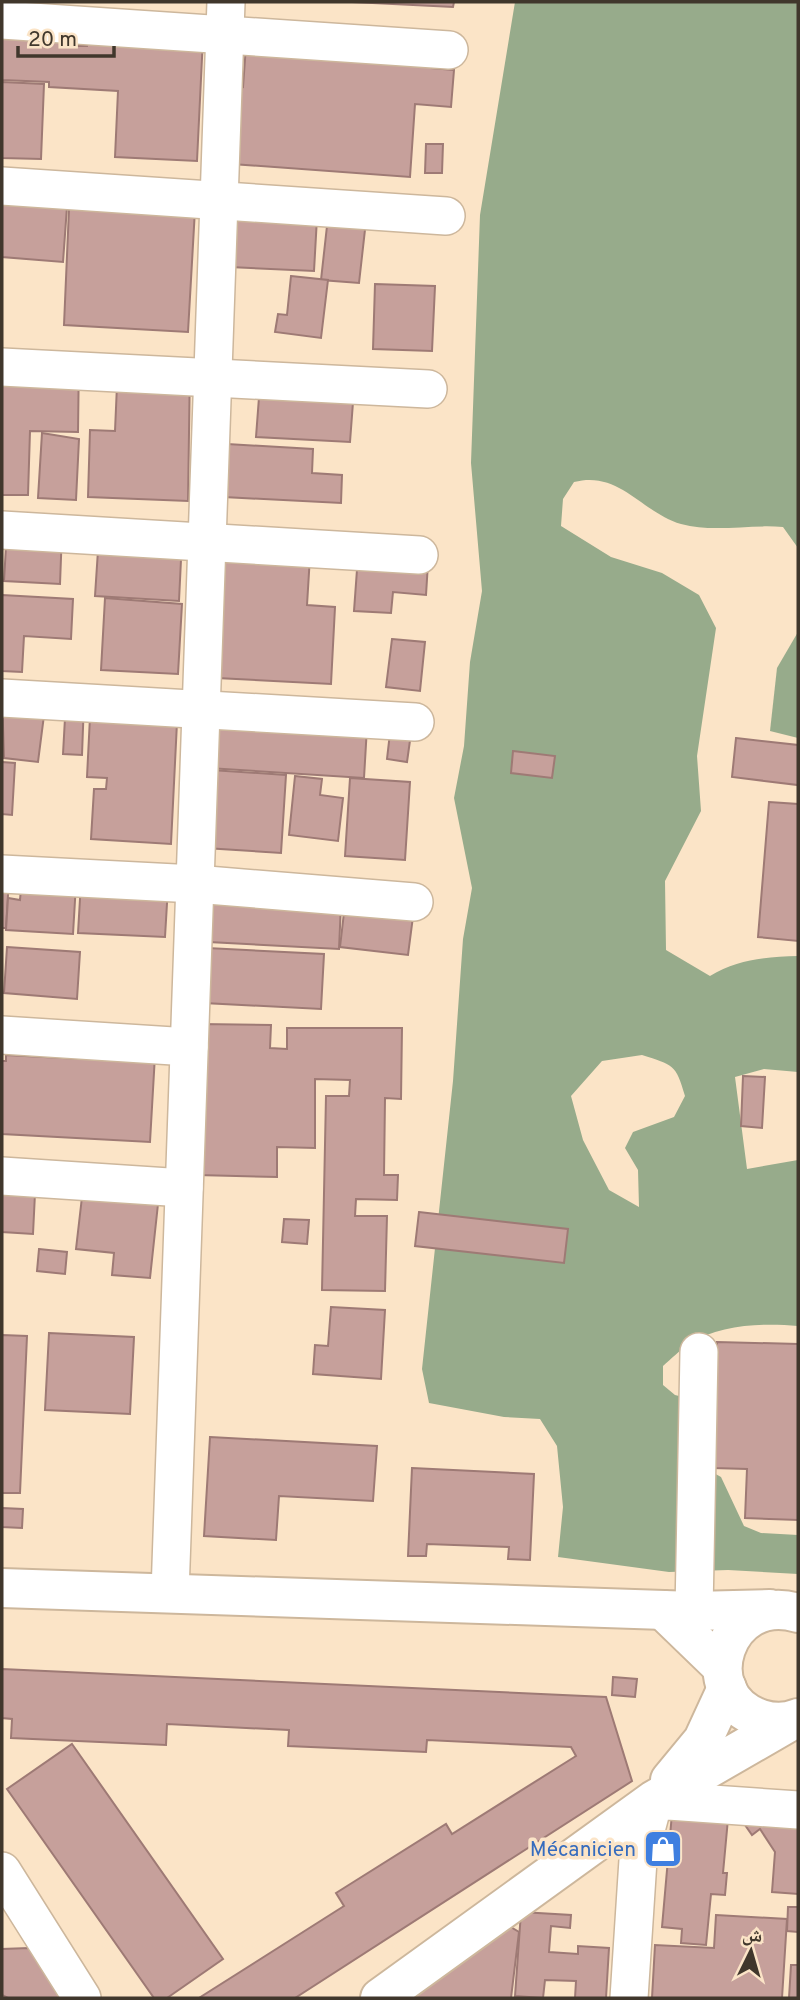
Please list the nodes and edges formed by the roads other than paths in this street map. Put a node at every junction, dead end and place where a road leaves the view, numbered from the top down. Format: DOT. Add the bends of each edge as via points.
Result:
graph roads {
  1 [pos="225,19"];
  2 [pos="2,20"];
  3 [pos="449,50"];
  4 [pos="2,186"];
  5 [pos="219,201"];
  6 [pos="446,216"];
  7 [pos="2,367"];
  8 [pos="213,377"];
  9 [pos="428,389"];
  10 [pos="2,530"];
  11 [pos="207,541"];
  12 [pos="419,555"];
  13 [pos="2,698"];
  14 [pos="201,710"];
  15 [pos="415,722"];
  16 [pos="2,874"];
  17 [pos="195,884"];
  18 [pos="414,902"];
  19 [pos="2,1035"];
  20 [pos="189,1047"];
  21 [pos="2,1176"];
  22 [pos="184,1188"];
  23 [pos="699,1352"];
  24 [pos="2,1588"];
  25 [pos="170,1593"];
  26 [pos="678,1610"];
  27 [pos="791,1611"];
  28 [pos="724,1677"];
  29 [pos="794,1719"];
  30 [pos="654,1800"];
  31 [pos="798,1810"];
  32 [pos="2,1871"];
  33 [pos="82,1998"];
  34 [pos="380,1998"];
  35 [pos="629,1998"];
  1 -- 2 [label="street"];
  1 -- 3 [label="street"];
  1 -- 5 [label="street"];
  4 -- 5 [label="street"];
  5 -- 6 [label="street"];
  5 -- 8 [label="street"];
  7 -- 8 [label="street"];
  8 -- 9 [label="street"];
  8 -- 11 [label="street"];
  10 -- 11 [label="street"];
  11 -- 12 [label="street"];
  11 -- 14 [label="street"];
  13 -- 14 [label="street"];
  14 -- 15 [label="street"];
  14 -- 17 [label="street"];
  16 -- 17 [label="street"];
  17 -- 18 [label="street"];
  17 -- 20 [label="street"];
  19 -- 20 [label="street"];
  20 -- 22 [label="street"];
  21 -- 22 [label="street"];
  22 -- 25 [label="street"];
  23 -- 26 [label="street"];
  24 -- 25 [label="main road"];
  25 -- 26 [label="main road"];
  26 -- 27 [label="main road"];
  26 -- 28 [label="main road"];
  27 -- 28 [label="main road" via="741,1623 727,1643"];
  28 -- 29 [label="main road" via="737,1704 753,1716 771,1722"];
  28 -- 30 [label="main road" via="703,1740"];
  29 -- 30 [label="main road"];
  30 -- 31 [label="street"];
  30 -- 34 [label="main road"];
  30 -- 35 [label="street" via="638,1860"];
  32 -- 33 [label="street"];
}
